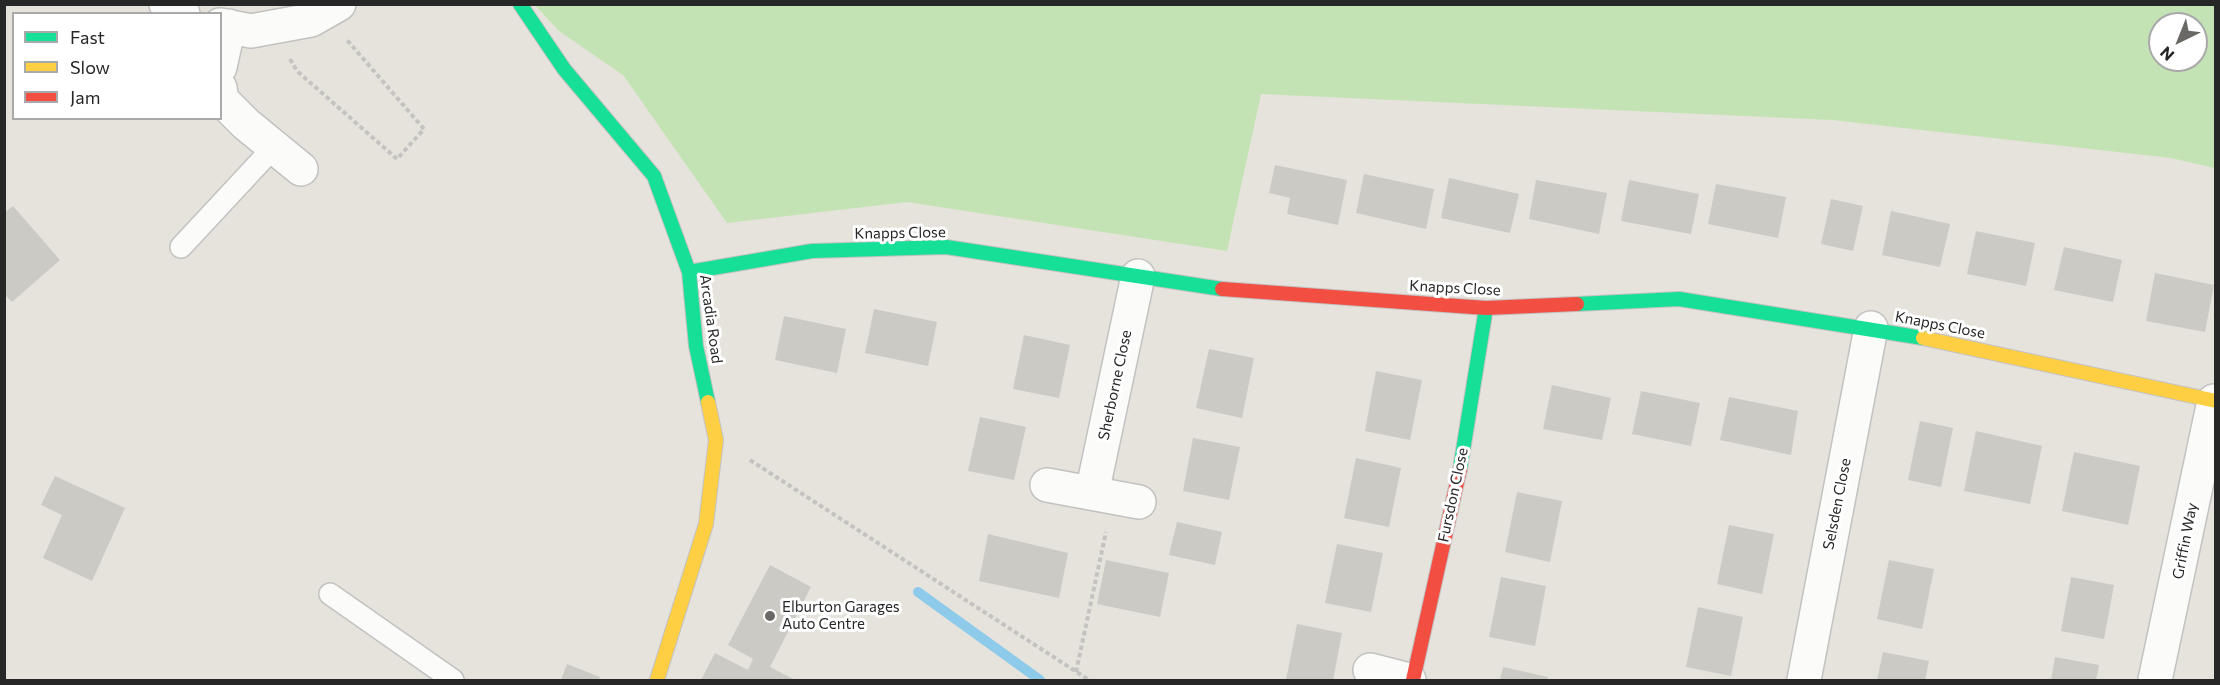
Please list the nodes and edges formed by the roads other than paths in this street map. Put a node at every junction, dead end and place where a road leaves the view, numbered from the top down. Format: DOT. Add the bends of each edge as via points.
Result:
graph roads {
  1 [pos="166,4"];
  2 [pos="520,4"];
  3 [pos="332,9"];
  4 [pos="180,12"];
  5 [pos="225,26"];
  6 [pos="222,51"];
  7 [pos="222,100"];
  8 [pos="274,147"];
  9 [pos="301,169"];
  10 [pos="181,248"];
  11 [pos="689,272"];
  12 [pos="1138,276"];
  13 [pos="1486,308"];
  14 [pos="1871,328"];
  15 [pos="2215,401"];
  16 [pos="1047,485"];
  17 [pos="1092,494"];
  18 [pos="1139,502"];
  19 [pos="330,594"];
  20 [pos="1370,670"];
  21 [pos="453,681"];
  22 [pos="657,681"];
  23 [pos="1411,681"];
  24 [pos="1804,681"];
  25 [pos="2155,681"];
  1 -- 4 [label="street"];
  2 -- 11 [label="street, Arcadia Road" via="564,69 654,176"];
  3 -- 5 [label="street" via="311,20 270,28 251,31"];
  5 -- 6 [label="street"];
  7 -- 8 [label="street"];
  8 -- 9 [label="street"];
  8 -- 10 [label="lane"];
  11 -- 12 [label="street, Knapps Close" via="812,251 946,247"];
  11 -- 22 [label="street, Arcadia Road" via="696,346 716,440 706,524"];
  12 -- 13 [label="street, Knapps Close" via="1233,291"];
  12 -- 17 [label="street, Sherborne Close"];
  13 -- 14 [label="street, Knapps Close" via="1679,299"];
  13 -- 23 [label="street, Fursdon Close" via="1465,444"];
  14 -- 15 [label="street, Knapps Close"];
  14 -- 24 [label="street, Selsden Close"];
  15 -- 25 [label="street, Griffin Way"];
  16 -- 17 [label="street"];
  17 -- 18 [label="street"];
  19 -- 21 [label="lane"];
  20 -- 23 [label="street, Fursdon Close"];
}
